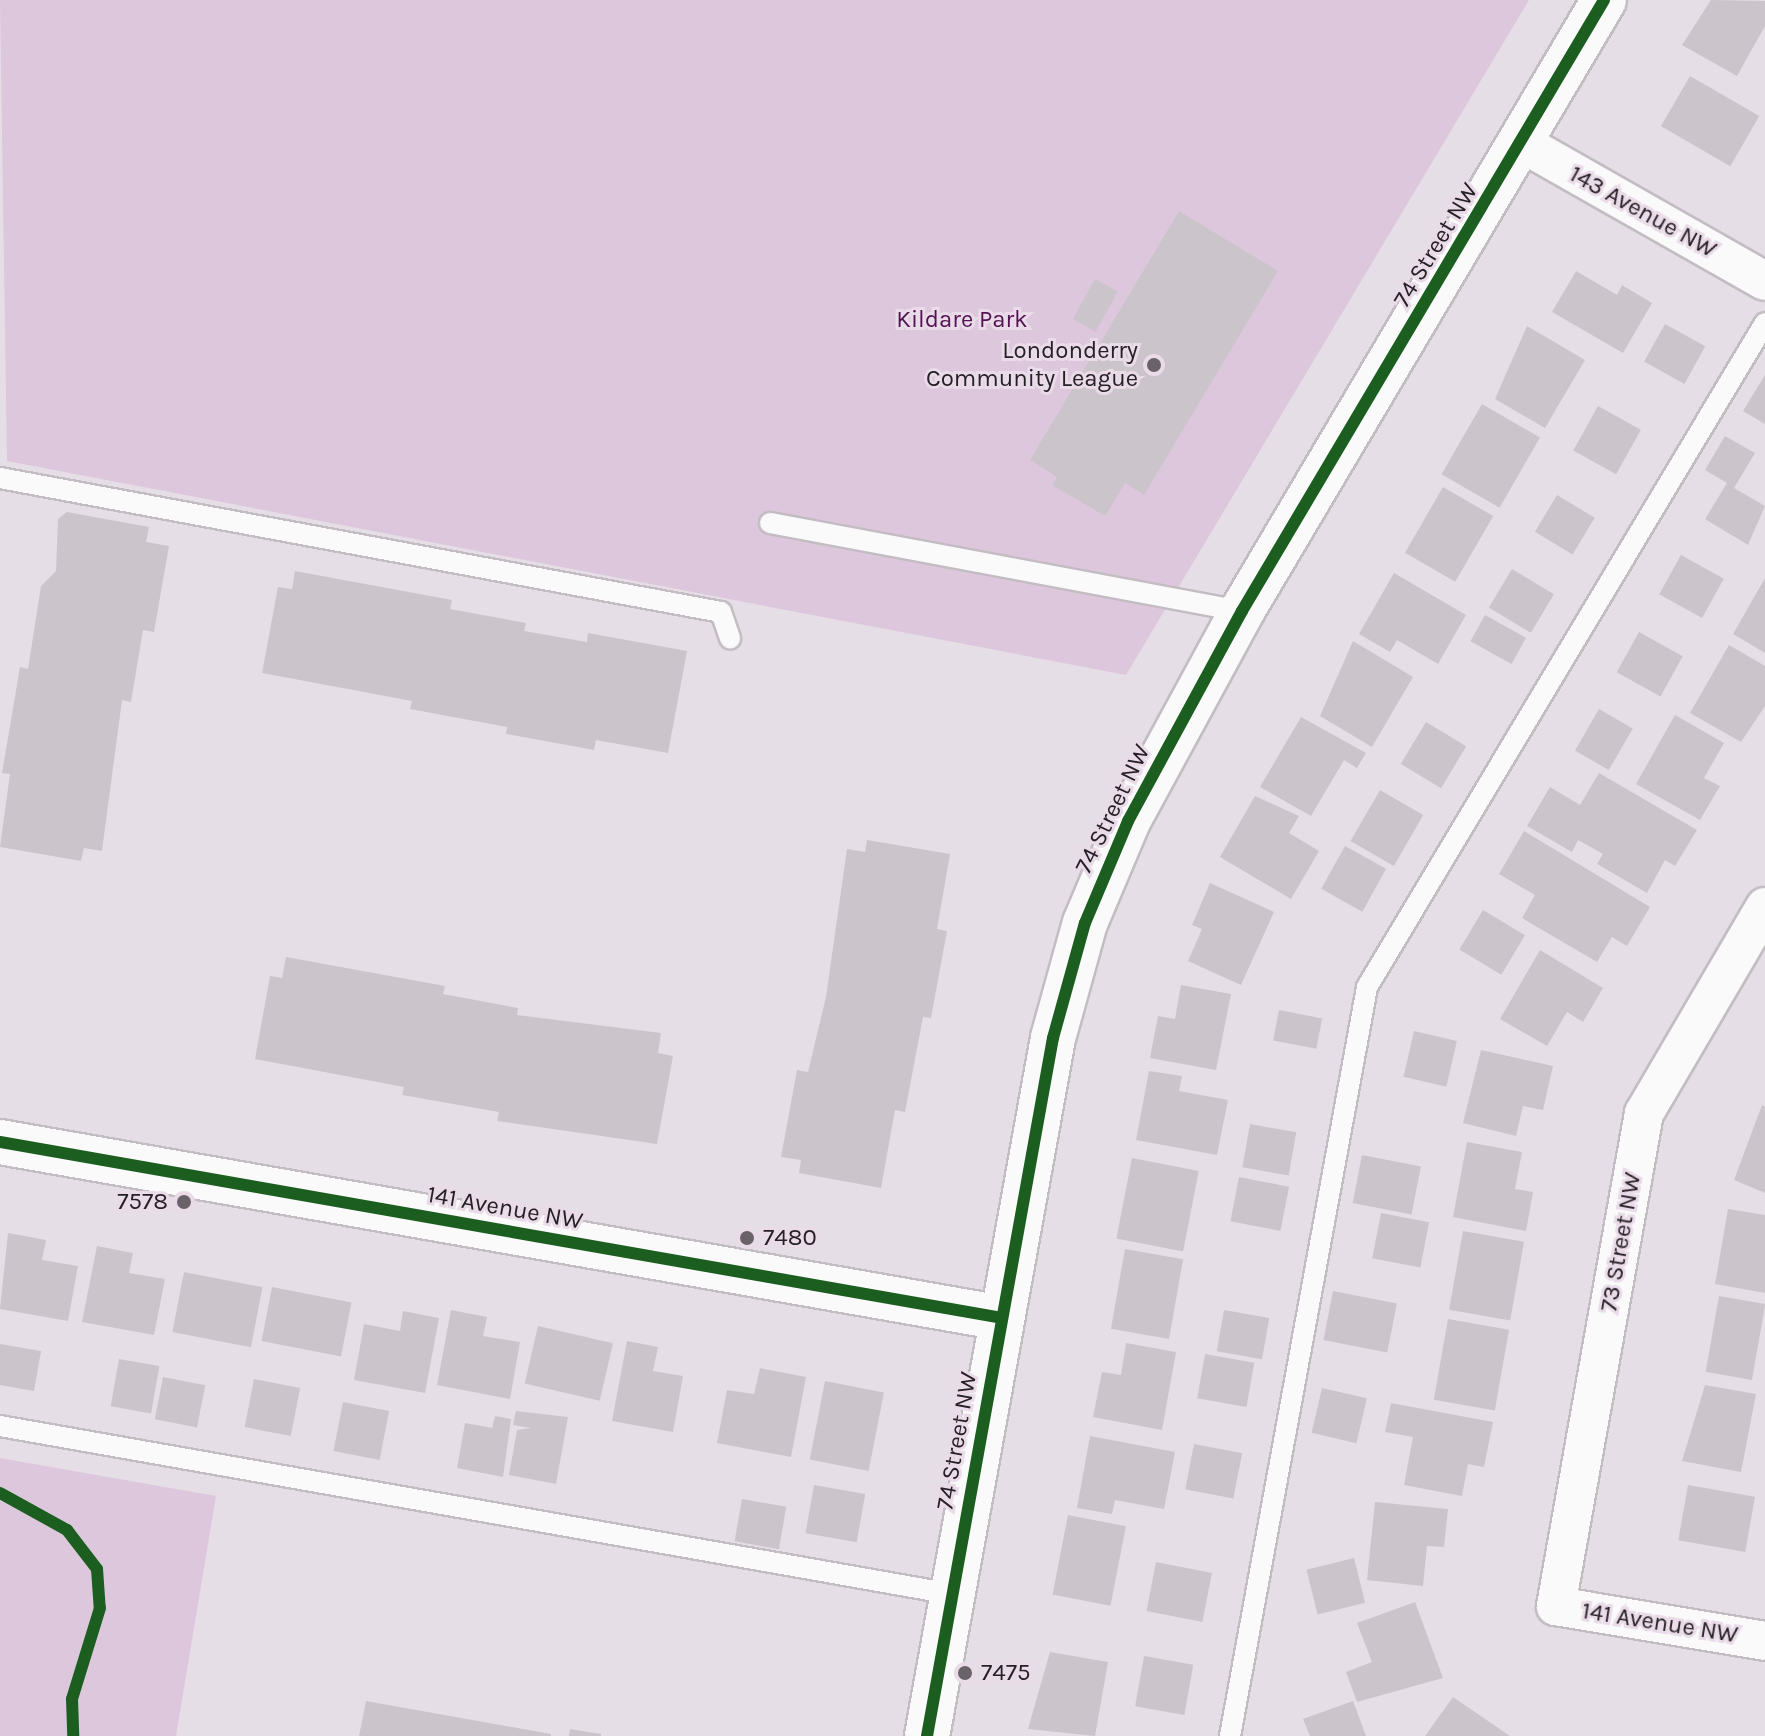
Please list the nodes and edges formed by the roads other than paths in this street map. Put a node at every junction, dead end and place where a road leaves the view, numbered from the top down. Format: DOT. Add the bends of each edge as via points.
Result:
graph roads {
  1 [pos="1604,0"];
  2 [pos="1522,143"];
  3 [pos="1765,281"];
  4 [pos="1765,323"];
  5 [pos="0,478"];
  6 [pos="770,523"];
  7 [pos="1242,611"];
  8 [pos="730,638"];
  9 [pos="1765,907"];
  10 [pos="0,1142"];
  11 [pos="1002,1318"];
  12 [pos="0,1426"];
  13 [pos="952,1594"];
  14 [pos="1556,1606"];
  15 [pos="1765,1641"];
  16 [pos="927,1736"];
  17 [pos="1230,1736"];
  1 -- 2 [label="street, 74 Street NW"];
  2 -- 3 [label="street, 143 Avenue NW"];
  2 -- 7 [label="street, 74 Street NW"];
  4 -- 17 [label="lane" via="1367,987"];
  5 -- 8 [label="lane" via="721,612"];
  6 -- 7 [label="lane"];
  7 -- 11 [label="street, 74 Street NW" via="1128,821 1085,923 1053,1038"];
  9 -- 14 [label="street, 73 Street NW" via="1644,1113"];
  10 -- 11 [label="street, 141 Avenue NW"];
  11 -- 13 [label="street, 74 Street NW"];
  12 -- 13 [label="lane"];
  13 -- 16 [label="street, 74 Street NW"];
  14 -- 15 [label="street, 141 Avenue NW"];
}
